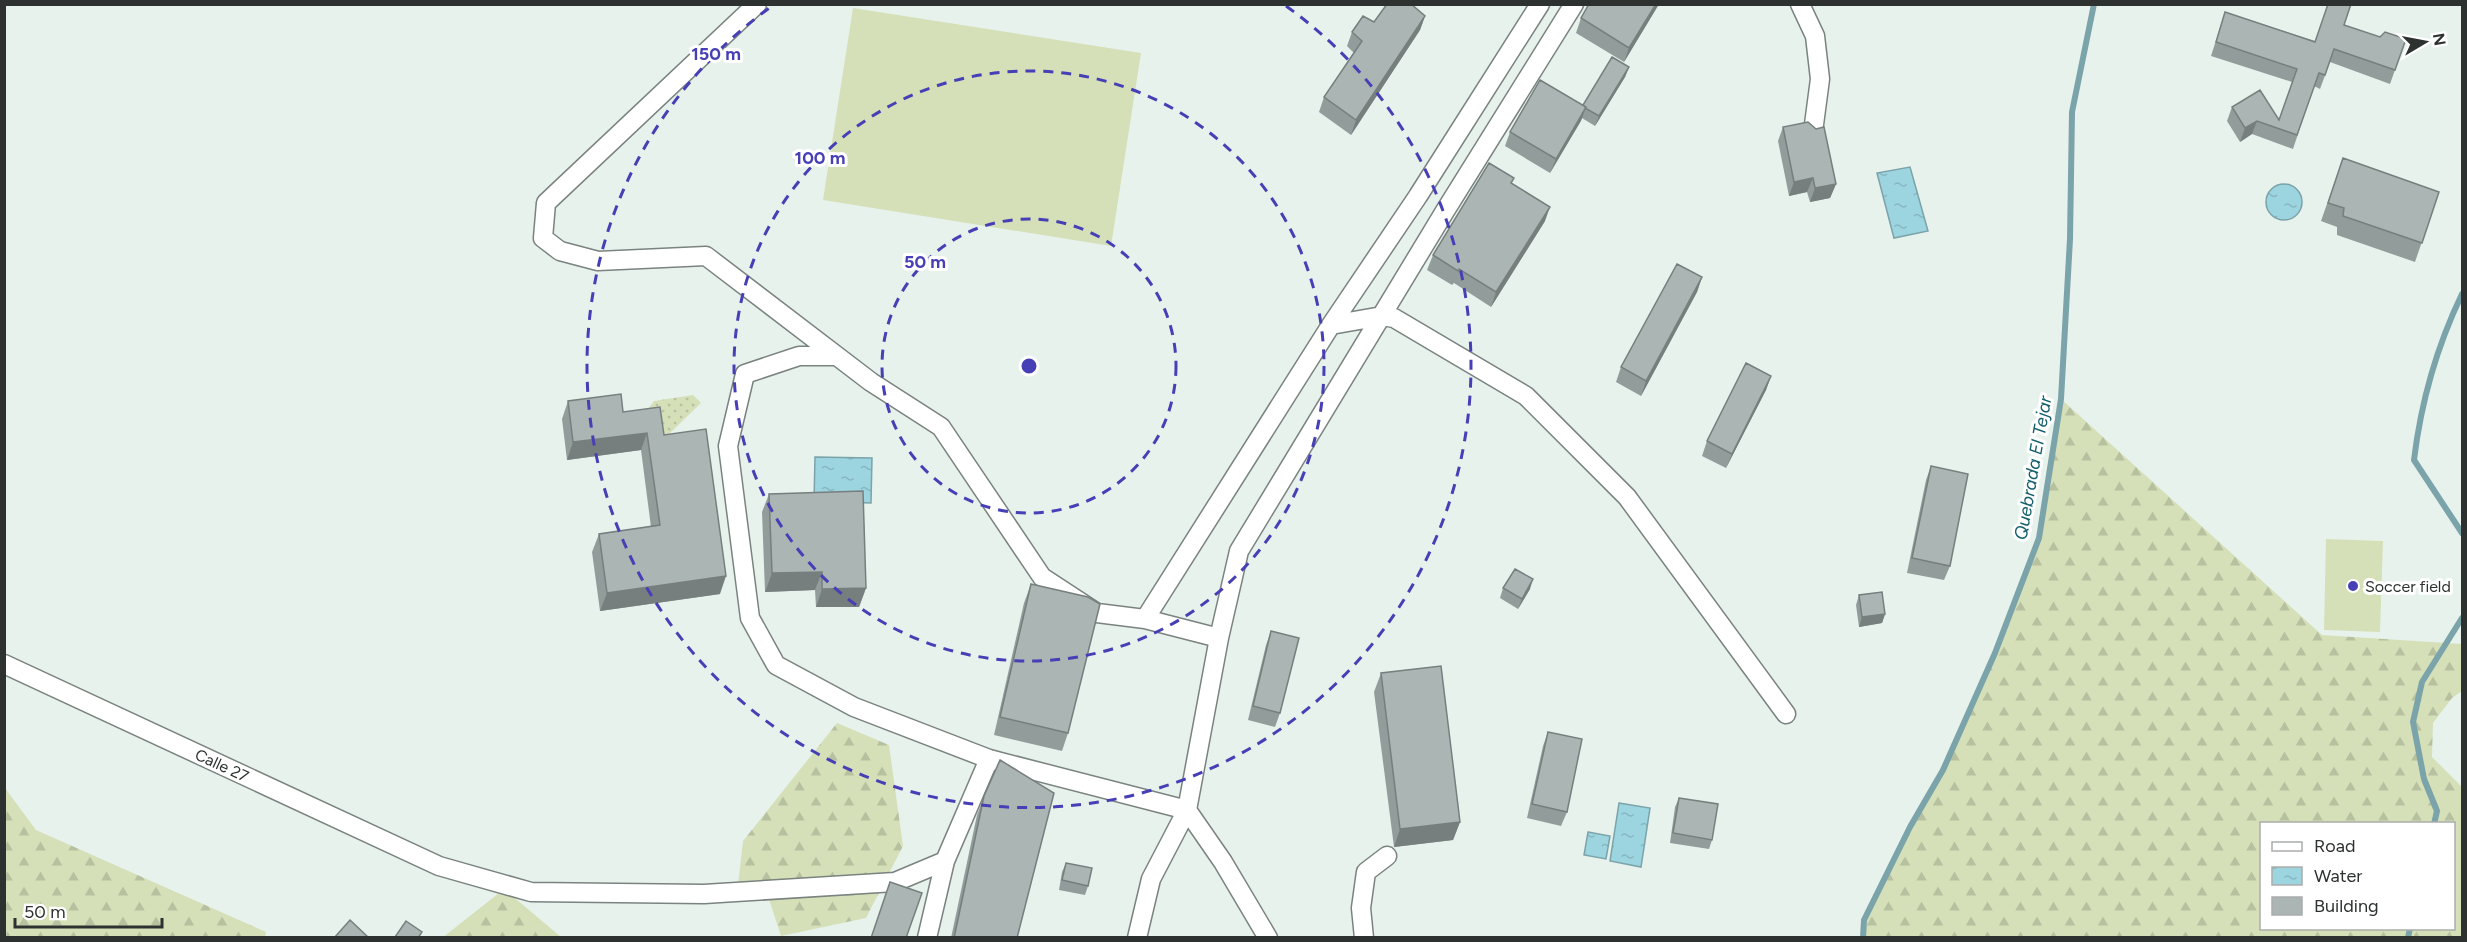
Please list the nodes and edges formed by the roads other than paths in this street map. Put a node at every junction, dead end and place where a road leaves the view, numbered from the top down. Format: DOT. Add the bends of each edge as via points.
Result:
graph roads {
  1 [pos="757,4"];
  2 [pos="1540,4"];
  3 [pos="1574,4"];
  4 [pos="1800,4"];
  5 [pos="1813,132"];
  6 [pos="1418,196"];
  7 [pos="1444,211"];
  8 [pos="1382,316"];
  9 [pos="1331,325"];
  10 [pos="837,356"];
  11 [pos="1145,619"];
  12 [pos="1219,638"];
  13 [pos="4,664"];
  14 [pos="1786,714"];
  15 [pos="989,759"];
  16 [pos="1187,810"];
  17 [pos="1387,856"];
  18 [pos="945,861"];
  19 [pos="927,938"];
  20 [pos="1137,938"];
  21 [pos="1268,938"];
  22 [pos="1364,938"];
  1 -- 10 [label="street" via="546,204 543,238 560,251 598,261 706,256"];
  2 -- 6 [label="street"];
  3 -- 7 [label="street"];
  4 -- 5 [label="street" via="1815,36 1820,79"];
  6 -- 7 [label="street"];
  6 -- 9 [label="street"];
  7 -- 8 [label="street"];
  8 -- 9 [label="street"];
  8 -- 12 [label="street" via="1239,551"];
  8 -- 14 [label="street" via="1394,318 1526,396 1627,497"];
  9 -- 11 [label="street"];
  10 -- 11 [label="street" via="941,427 1042,577 1097,613"];
  10 -- 15 [label="street" via="799,356 745,374 728,446 750,618 776,664 854,707"];
  11 -- 12 [label="street"];
  12 -- 16 [label="street"];
  13 -- 18 [label="street, Calle 27" via="439,866 531,892 704,894 895,882"];
  15 -- 16 [label="street"];
  15 -- 18 [label="street"];
  16 -- 20 [label="street" via="1151,879"];
  16 -- 21 [label="street"];
  17 -- 22 [label="street" via="1366,872 1361,908"];
  18 -- 19 [label="street"];
}
